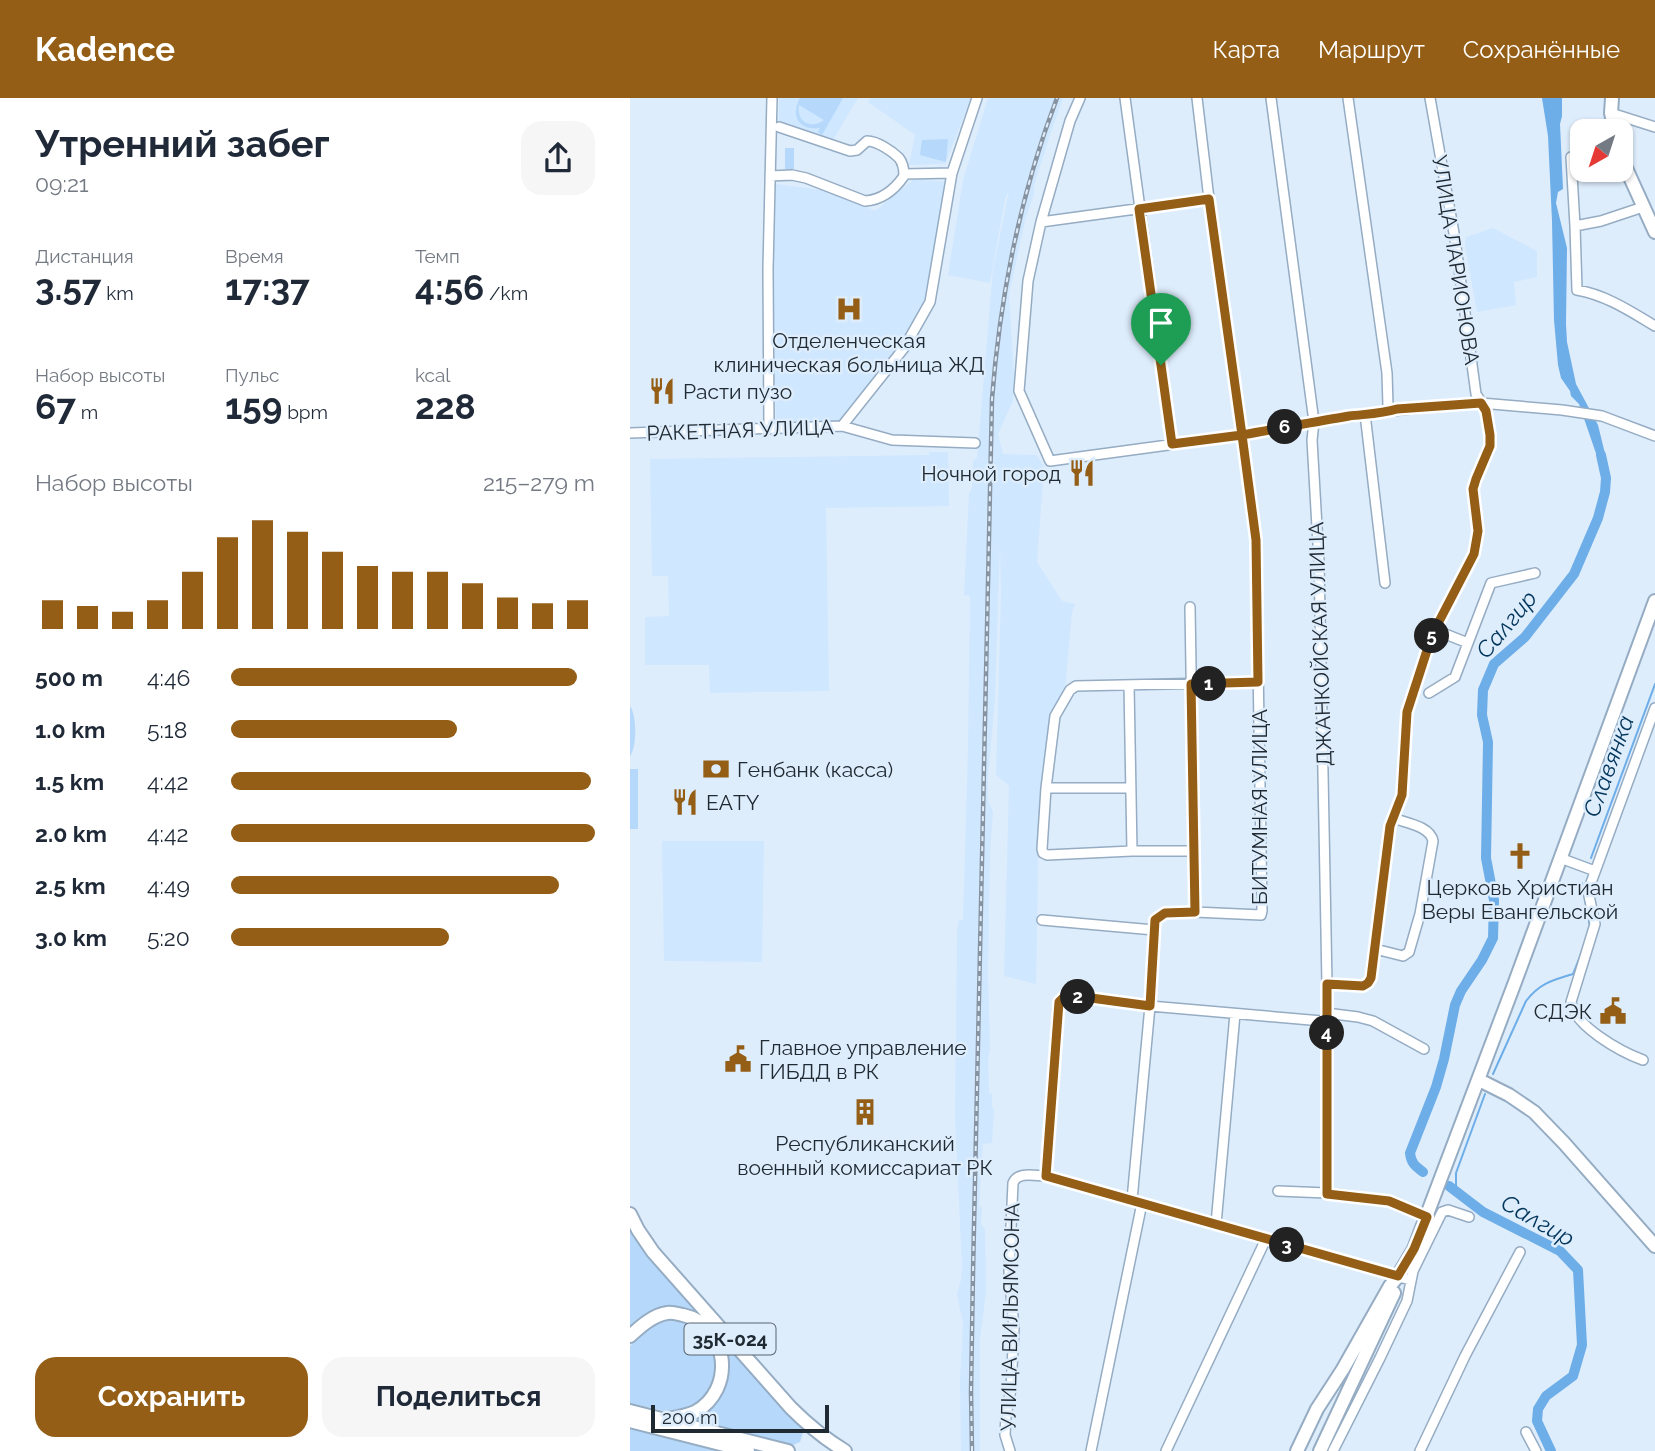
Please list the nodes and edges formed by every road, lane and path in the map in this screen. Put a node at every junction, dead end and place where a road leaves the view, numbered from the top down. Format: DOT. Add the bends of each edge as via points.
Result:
graph roads {
  1 [pos="772,98"];
  2 [pos="977,98"];
  3 [pos="1080,98"];
  4 [pos="1125,98"];
  5 [pos="1197,98"];
  6 [pos="1271,98"];
  7 [pos="1349,98"];
  8 [pos="1430,98"];
  9 [pos="1612,98"];
  10 [pos="1611,113"];
  11 [pos="1612,119"];
  12 [pos="779,127"];
  13 [pos="1655,127"];
  14 [pos="952,173"];
  15 [pos="904,174"];
  16 [pos="770,176"];
  17 [pos="1572,182"];
  18 [pos="1632,182"];
  19 [pos="1209,199"];
  20 [pos="1643,207"];
  21 [pos="1139,209"];
  22 [pos="1041,222"];
  23 [pos="1575,226"];
  24 [pos="1655,232"];
  25 [pos="1655,326"];
  26 [pos="1481,403"];
  27 [pos="1392,408"];
  28 [pos="1365,414"];
  29 [pos="1314,422"];
  30 [pos="842,426"];
  31 [pos="769,429"];
  32 [pos="630,433"];
  33 [pos="1242,435"];
  34 [pos="1655,436"];
  35 [pos="975,443"];
  36 [pos="1172,444"];
  37 [pos="1535,573"];
  38 [pos="1385,583"];
  39 [pos="1655,601"];
  40 [pos="1190,607"];
  41 [pos="1435,630"];
  42 [pos="1468,643"];
  43 [pos="1258,682"];
  44 [pos="1191,684"];
  45 [pos="1129,685"];
  46 [pos="1429,693"];
  47 [pos="1655,709"];
  48 [pos="1046,788"];
  49 [pos="1130,788"];
  50 [pos="1393,818"];
  51 [pos="1132,851"];
  52 [pos="1193,851"];
  53 [pos="1560,858"];
  54 [pos="1595,871"];
  55 [pos="1195,912"];
  56 [pos="1042,920"];
  57 [pos="1154,930"];
  58 [pos="1375,949"];
  59 [pos="1327,984"];
  60 [pos="1150,1006"];
  61 [pos="1235,1014"];
  62 [pos="1327,1018"];
  63 [pos="1424,1049"];
  64 [pos="1643,1060"];
  65 [pos="1479,1080"];
  66 [pos="1046,1176"];
  67 [pos="1278,1191"];
  68 [pos="1327,1194"];
  69 [pos="1137,1201"];
  70 [pos="630,1214"];
  71 [pos="1427,1217"];
  72 [pos="1469,1217"];
  73 [pos="1216,1224"];
  74 [pos="1262,1238"];
  75 [pos="1655,1246"];
  76 [pos="1520,1252"];
  77 [pos="1404,1278"];
  78 [pos="630,1336"];
  79 [pos="630,1411"];
  80 [pos="630,1420"];
  81 [pos="663,1420"];
  82 [pos="649,1421"];
  83 [pos="1526,1432"];
  84 [pos="748,1451"];
  85 [pos="788,1451"];
  86 [pos="845,1451"];
  87 [pos="1010,1451"];
  88 [pos="1091,1451"];
  89 [pos="1166,1451"];
  90 [pos="1296,1451"];
  91 [pos="1320,1451"];
  92 [pos="1333,1451"];
  93 [pos="1420,1451"];
  94 [pos="1536,1451"];
  1 -- 16 [label="street"];
  2 -- 14 [label="street"];
  3 -- 22 [label="street"];
  4 -- 21 [label="street"];
  5 -- 19 [label="street, БИТУМНАЯ УЛИЦА"];
  6 -- 29 [label="street, ДЖАНКОЙСКАЯ УЛИЦА"];
  7 -- 27 [label="street"];
  8 -- 26 [label="street, УЛИЦА ЛАРИОНОВА"];
  9 -- 10 [label="main road"];
  10 -- 11 [label="main road"];
  10 -- 13 [label="street"];
  12 -- 15 [label="street" via="850,151 875,141 898,157"];
  14 -- 15 [label="street"];
  14 -- 30 [label="street" via="930,302 904,348"];
  15 -- 16 [label="street" via="883,197 865,201 806,178"];
  16 -- 31 [label="street"];
  17 -- 23 [label="street"];
  18 -- 20 [label="main road"];
  19 -- 21 [label="street"];
  19 -- 33 [label="street, БИТУМНАЯ УЛИЦА"];
  20 -- 23 [label="street"];
  20 -- 24 [label="main road"];
  21 -- 22 [label="street"];
  21 -- 36 [label="street"];
  22 -- 36 [label="street" via="1028,282 1019,391 1050,461"];
  23 -- 25 [label="street" via="1577,290 1595,293"];
  26 -- 27 [label="street"];
  26 -- 34 [label="street" via="1602,416"];
  26 -- 41 [label="street, УЛИЦА ЛАРИОНОВА" via="1490,446 1473,489 1478,531 1474,554"];
  27 -- 28 [label="street"];
  28 -- 29 [label="street"];
  28 -- 38 [label="street"];
  29 -- 33 [label="street"];
  29 -- 59 [label="street, ДЖАНКОЙСКАЯ УЛИЦА"];
  30 -- 31 [label="street, РАКЕТНАЯ УЛИЦА"];
  30 -- 35 [label="street, РАКЕТНАЯ УЛИЦА" via="892,440"];
  31 -- 32 [label="street, РАКЕТНАЯ УЛИЦА"];
  33 -- 36 [label="street"];
  33 -- 43 [label="street, БИТУМНАЯ УЛИЦА" via="1256,540"];
  37 -- 42 [label="street" via="1491,583"];
  39 -- 53 [label="main road"];
  40 -- 44 [label="street"];
  41 -- 42 [label="street"];
  41 -- 50 [label="street, УЛИЦА ЛАРИОНОВА" via="1407,712 1402,795"];
  42 -- 46 [label="street" via="1455,677"];
  43 -- 44 [label="street"];
  43 -- 55 [label="street, БИТУМНАЯ УЛИЦА" via="1262,913"];
  44 -- 45 [label="street"];
  44 -- 52 [label="street"];
  45 -- 48 [label="street" via="1070,690 1055,716"];
  45 -- 49 [label="street"];
  47 -- 54 [label="street"];
  48 -- 49 [label="street"];
  48 -- 51 [label="street" via="1045,854"];
  49 -- 51 [label="street"];
  50 -- 58 [label="street, УЛИЦА ЛАРИОНОВА"];
  50 -- 58 [label="street" via="1427,830 1433,841 1409,952 1404,956"];
  51 -- 52 [label="street"];
  52 -- 55 [label="street"];
  53 -- 54 [label="street"];
  53 -- 65 [label="main road"];
  54 -- 64 [label="street" via="1588,891 1595,923 1571,1006 1596,1033"];
  55 -- 57 [label="street, БИТУМНАЯ УЛИЦА" via="1165,913 1155,920"];
  56 -- 57 [label="street"];
  57 -- 60 [label="street"];
  58 -- 59 [label="street, УЛИЦА ЛАРИОНОВА" via="1366,985"];
  59 -- 62 [label="street, ДЖАНКОЙСКАЯ УЛИЦА"];
  60 -- 61 [label="street"];
  60 -- 66 [label="street" via="1069,995 1062,999"];
  60 -- 69 [label="street"];
  61 -- 62 [label="street"];
  61 -- 73 [label="street"];
  62 -- 63 [label="street" via="1334,1014 1373,1021"];
  62 -- 68 [label="street, ДЖАНКОЙСКАЯ УЛИЦА"];
  65 -- 71 [label="main road"];
  65 -- 75 [label="main road" via="1534,1112"];
  66 -- 69 [label="street"];
  66 -- 87 [label="street, УЛИЦА ВИЛЬЯМСОНА" via="1019,1175 1013,1183 1009,1272 1014,1328 1005,1435"];
  67 -- 68 [label="street"];
  68 -- 71 [label="street" via="1389,1201"];
  69 -- 73 [label="street"];
  69 -- 88 [label="street"];
  70 -- 86 [label="main road, 35К-024" via="653,1252 792,1408"];
  71 -- 77 [label="main road"];
  72 -- 77 [label="street" via="1442,1212"];
  73 -- 74 [label="street"];
  74 -- 77 [label="street"];
  74 -- 89 [label="street" via="1264,1243"];
  76 -- 93 [label="street"];
  77 -- 90 [label="main road" via="1390,1286"];
  77 -- 91 [label="main road"];
  77 -- 92 [label="street" via="1407,1301"];
  78 -- 81 [label="main road, 35К-024" via="657,1317 675,1313 702,1323 719,1346 723,1370 706,1404"];
  79 -- 82 [label="main road"];
  80 -- 82 [label="main road"];
  81 -- 82 [label="main road"];
  81 -- 85 [label="main road"];
  82 -- 84 [label="main road"];
  83 -- 94 [label="street"];
}
